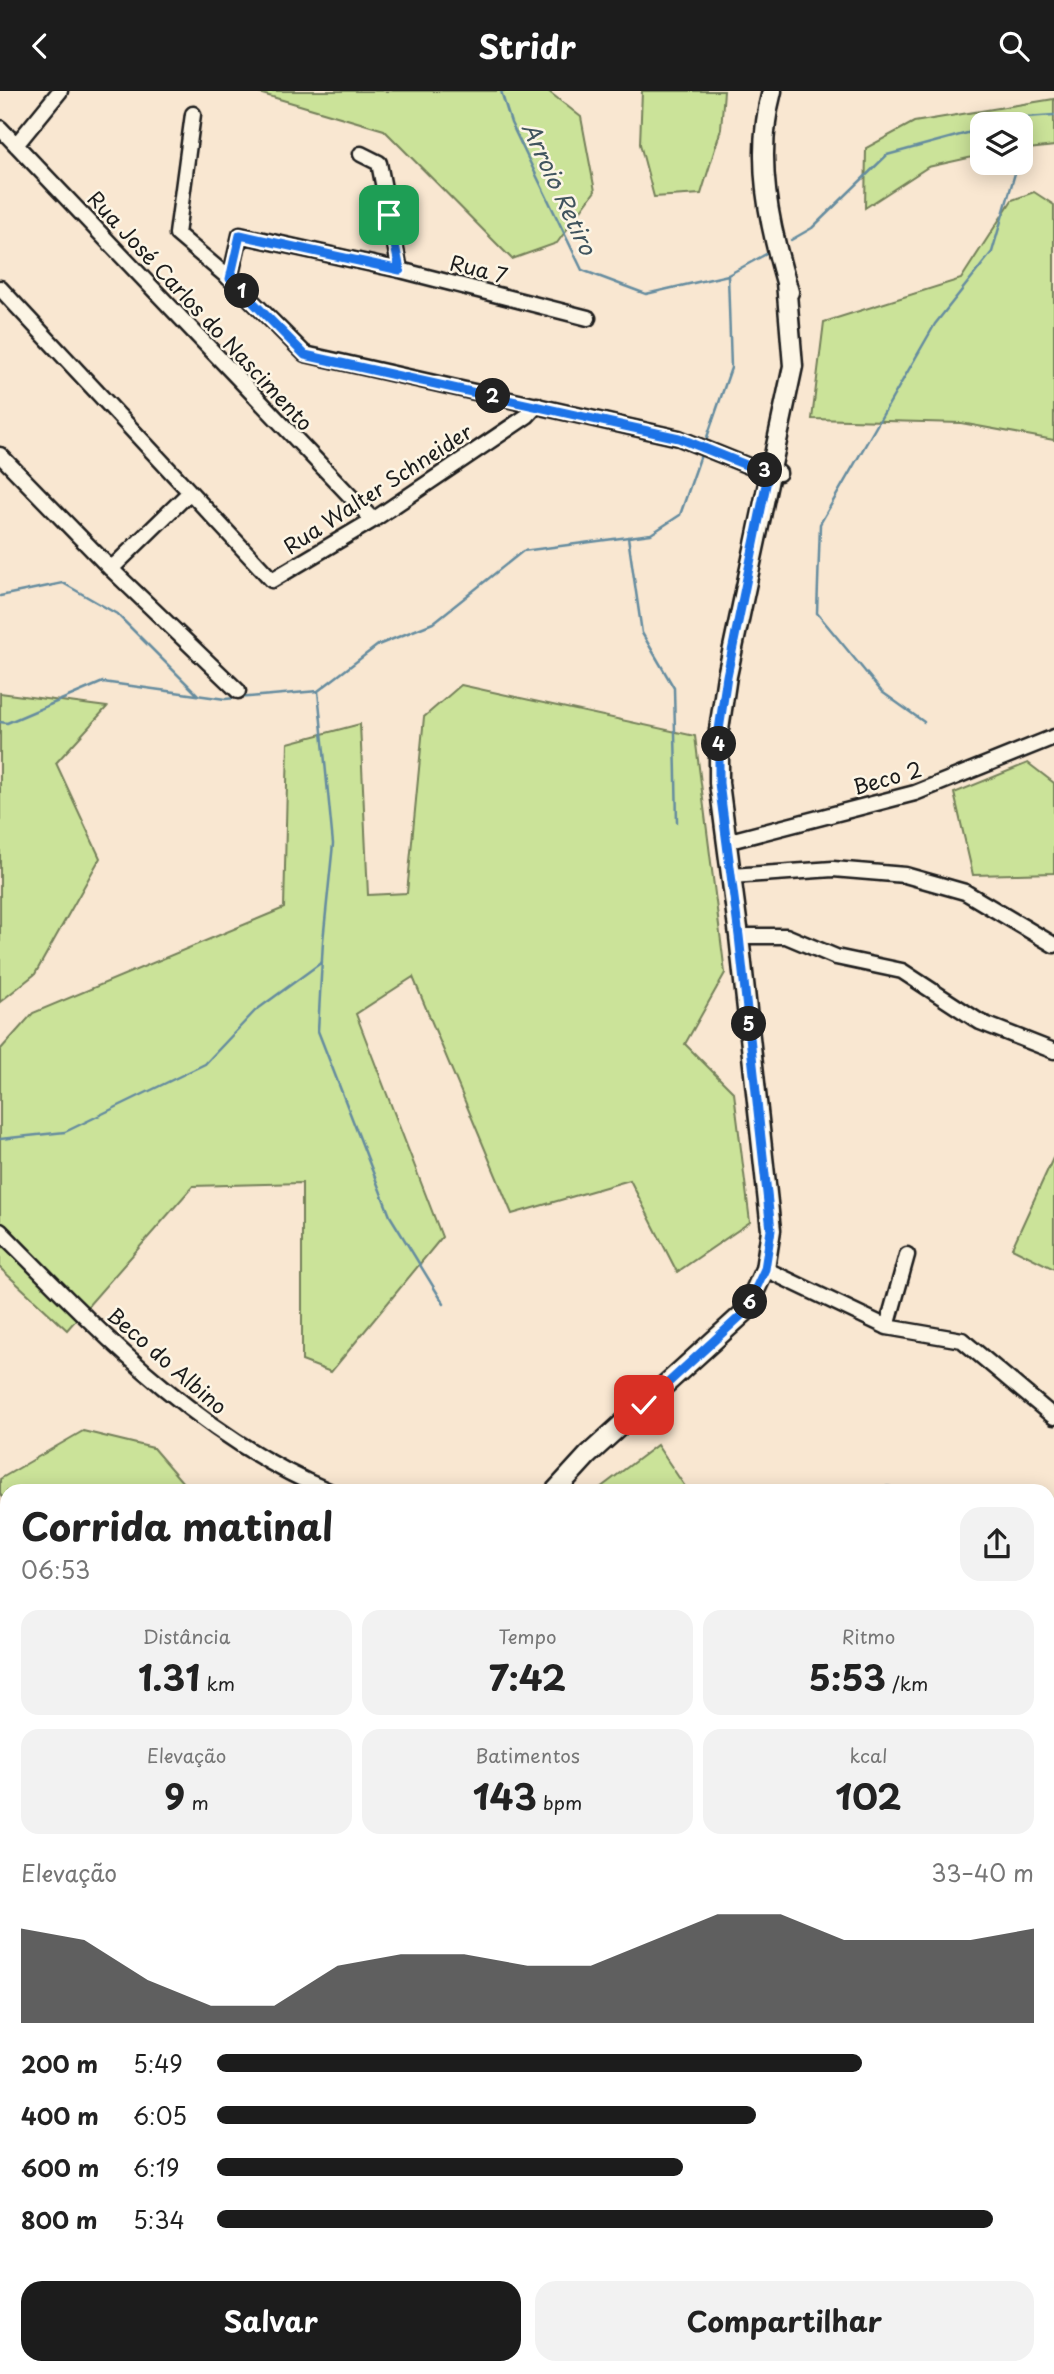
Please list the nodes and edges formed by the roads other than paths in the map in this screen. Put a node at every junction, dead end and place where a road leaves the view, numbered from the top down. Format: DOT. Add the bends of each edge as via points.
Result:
graph roads {
  1 [pos="60,91"];
  2 [pos="772,91"];
  3 [pos="193,114"];
  4 [pos="0,128"];
  5 [pos="16,145"];
  6 [pos="361,154"];
  7 [pos="400,270"];
  8 [pos="230,279"];
  9 [pos="0,288"];
  10 [pos="588,318"];
  11 [pos="537,405"];
  12 [pos="0,455"];
  13 [pos="774,471"];
  14 [pos="189,493"];
  15 [pos="373,520"];
  16 [pos="111,569"];
  17 [pos="238,691"];
  18 [pos="1054,737"];
  19 [pos="726,842"];
  20 [pos="732,876"];
  21 [pos="739,936"];
  22 [pos="1054,945"];
  23 [pos="1054,1051"];
  24 [pos="0,1231"];
  25 [pos="907,1255"];
  26 [pos="765,1269"];
  27 [pos="887,1327"];
  28 [pos="1054,1417"];
  29 [pos="312,1484"];
  30 [pos="561,1484"];
  1 -- 5 [label="street"];
  2 -- 13 [label="main road" via="765,115 764,179 786,282 793,366"];
  3 -- 8 [label="street" via="177,234"];
  4 -- 5 [label="street, Rua José Carlos do Nascimento"];
  5 -- 15 [label="street, Rua José Carlos do Nascimento"];
  6 -- 7 [label="street" via="379,163"];
  7 -- 8 [label="street, Rua 7" via="240,235"];
  7 -- 10 [label="street, Rua 7"];
  8 -- 11 [label="street" via="305,355"];
  9 -- 14 [label="street"];
  11 -- 13 [label="street" via="679,438 751,467"];
  11 -- 15 [label="street, Rua Walter Schneider"];
  12 -- 16 [label="street"];
  13 -- 19 [label="main road" via="719,730"];
  14 -- 15 [label="street, Rua Walter Schneider" via="272,580"];
  14 -- 16 [label="street"];
  16 -- 17 [label="street"];
  18 -- 19 [label="street, Beco 2" via="915,793"];
  19 -- 20 [label="main road"];
  20 -- 21 [label="main road"];
  20 -- 22 [label="street" via="833,869 905,875 965,892"];
  21 -- 23 [label="street" via="786,936 836,957 902,971 980,1022"];
  21 -- 26 [label="main road" via="771,1230"];
  24 -- 29 [label="street, Beco do Albino" via="102,1332 219,1433"];
  25 -- 27 [label="street"];
  26 -- 27 [label="street"];
  26 -- 30 [label="main road" via="745,1312"];
  27 -- 28 [label="street" via="962,1340"];
}
